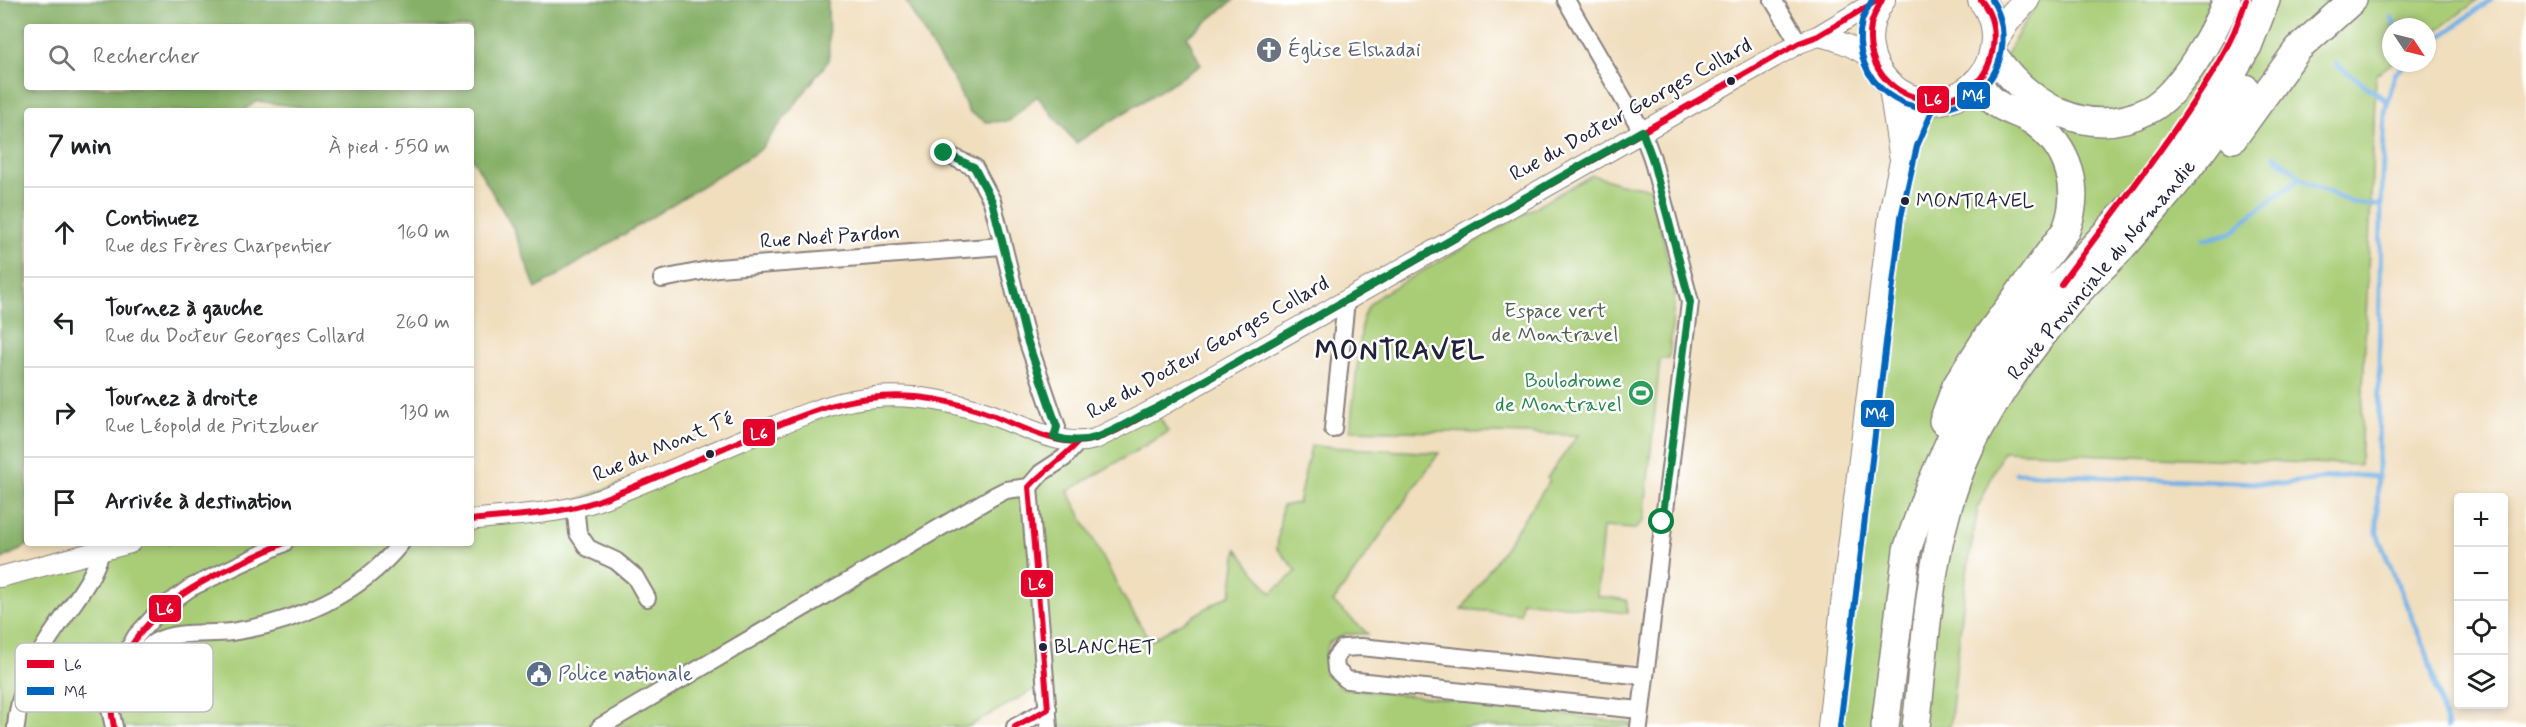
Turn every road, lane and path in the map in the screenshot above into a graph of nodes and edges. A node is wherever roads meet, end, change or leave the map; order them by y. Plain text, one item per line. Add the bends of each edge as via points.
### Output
1 (1566, 0) edge
2 (1773, 0) edge
3 (1880, 0) edge
4 (1981, 0) edge
5 (2026, 0) edge
6 (2227, 0) edge
7 (2246, 0) edge
8 (2265, 0) edge
9 (2284, 0) edge
10 (2353, 0) edge
11 (1808, 39) junction
12 (1994, 47) junction
13 (1872, 59) junction
14 (1977, 82) junction
15 (1892, 88) junction
16 (1927, 101) junction
17 (1642, 131) junction
18 (944, 153) dead end
19 (1903, 157) junction
20 (1002, 246) junction
21 (2117, 252) junction
22 (662, 279) dead end
23 (2061, 284) junction
24 (1346, 300) junction
25 (1334, 429) dead end
26 (1054, 437) junction
27 (1078, 442) junction
28 (1029, 487) junction
29 (1927, 493) junction
30 (575, 506) junction
31 (474, 520) edge
32 (119, 546) edge
33 (278, 546) edge
34 (397, 546) edge
35 (101, 551) junction
36 (0, 577) edge
37 (647, 598) dead end
38 (48, 643) edge
39 (132, 643) edge
40 (153, 643) edge
41 (1644, 676) junction
42 (1047, 709) junction
43 (19, 712) edge
44 (111, 712) edge
45 (1640, 719) edge
46 (16, 727) edge
47 (114, 727) edge
48 (600, 727) edge
49 (1015, 727) edge
50 (1049, 727) edge
51 (1832, 727) edge
52 (1885, 727) edge
53 (1916, 727) edge

1 - 17 street
2 - 11 street
3 - 11 street, Rue du Docteur Georges Collard
3 - 13 main road via 1870,26 1868,43
4 - 12 main road via 1993,21
5 - 12 main road via 2007,21
6 - 12 highway via 2185,75 2150,109 2127,118 2094,121 2053,110 2019,86
7 - 23 highway via 2222,61 2132,191
8 - 23 highway, Route Provinciale du Normandie via 2248,46 2212,106 2163,170
9 - 21 highway, Route Provinciale du Normandie via 2257,67 2219,130
10 - 21 highway via 2298,49 2210,170
11 - 13 street via 1838,40
11 - 17 street, Rue du Docteur Georges Collard
12 - 14 main road
13 - 15 main road
14 - 16 main road via 1950,99
14 - 29 highway via 1996,103 2033,122 2059,147 2073,183 2073,202 2066,230 1956,386
15 - 16 main road
15 - 19 main road
16 - 19 main road
17 - 24 street, Rue du Docteur Georges Collard
17 - 41 street via 1690,302
18 - 20 street via 974,167 992,201
19 - 51 main road via 1892,216
20 - 22 street, Rue Noël Pardon via 718,268
20 - 26 street via 1026,337 1057,427
21 - 53 highway, Route Provinciale du Normandie via 2036,344 2003,390 1970,448 1950,504 1932,575
23 - 29 highway, Route Provinciale du Normandie via 2032,314 1974,393
24 - 25 street
24 - 27 street, Rue du Docteur Georges Collard via 1155,409 1095,439
26 - 27 street, Rue du Mont Té
26 - 30 street, Rue du Mont Té via 985,412 927,398 854,400 792,419 594,502
27 - 28 street, Rue du Docteur Georges Collard
28 - 42 street
28 - 48 street via 1006,490 992,497
29 - 52 highway via 1907,550
30 - 31 street, Rue du Mont Té
30 - 37 street via 578,533 588,548 616,561 635,577
32 - 35 street
33 - 39 street via 190,588 161,609
34 - 40 street via 365,580 311,610 260,627 172,635
35 - 36 street
35 - 38 street via 88,583
41 - 45 street
41 - 45 street via 1361,647 1343,648 1335,658 1336,670 1347,680
42 - 49 street
42 - 50 street
43 - 46 street
44 - 47 street

